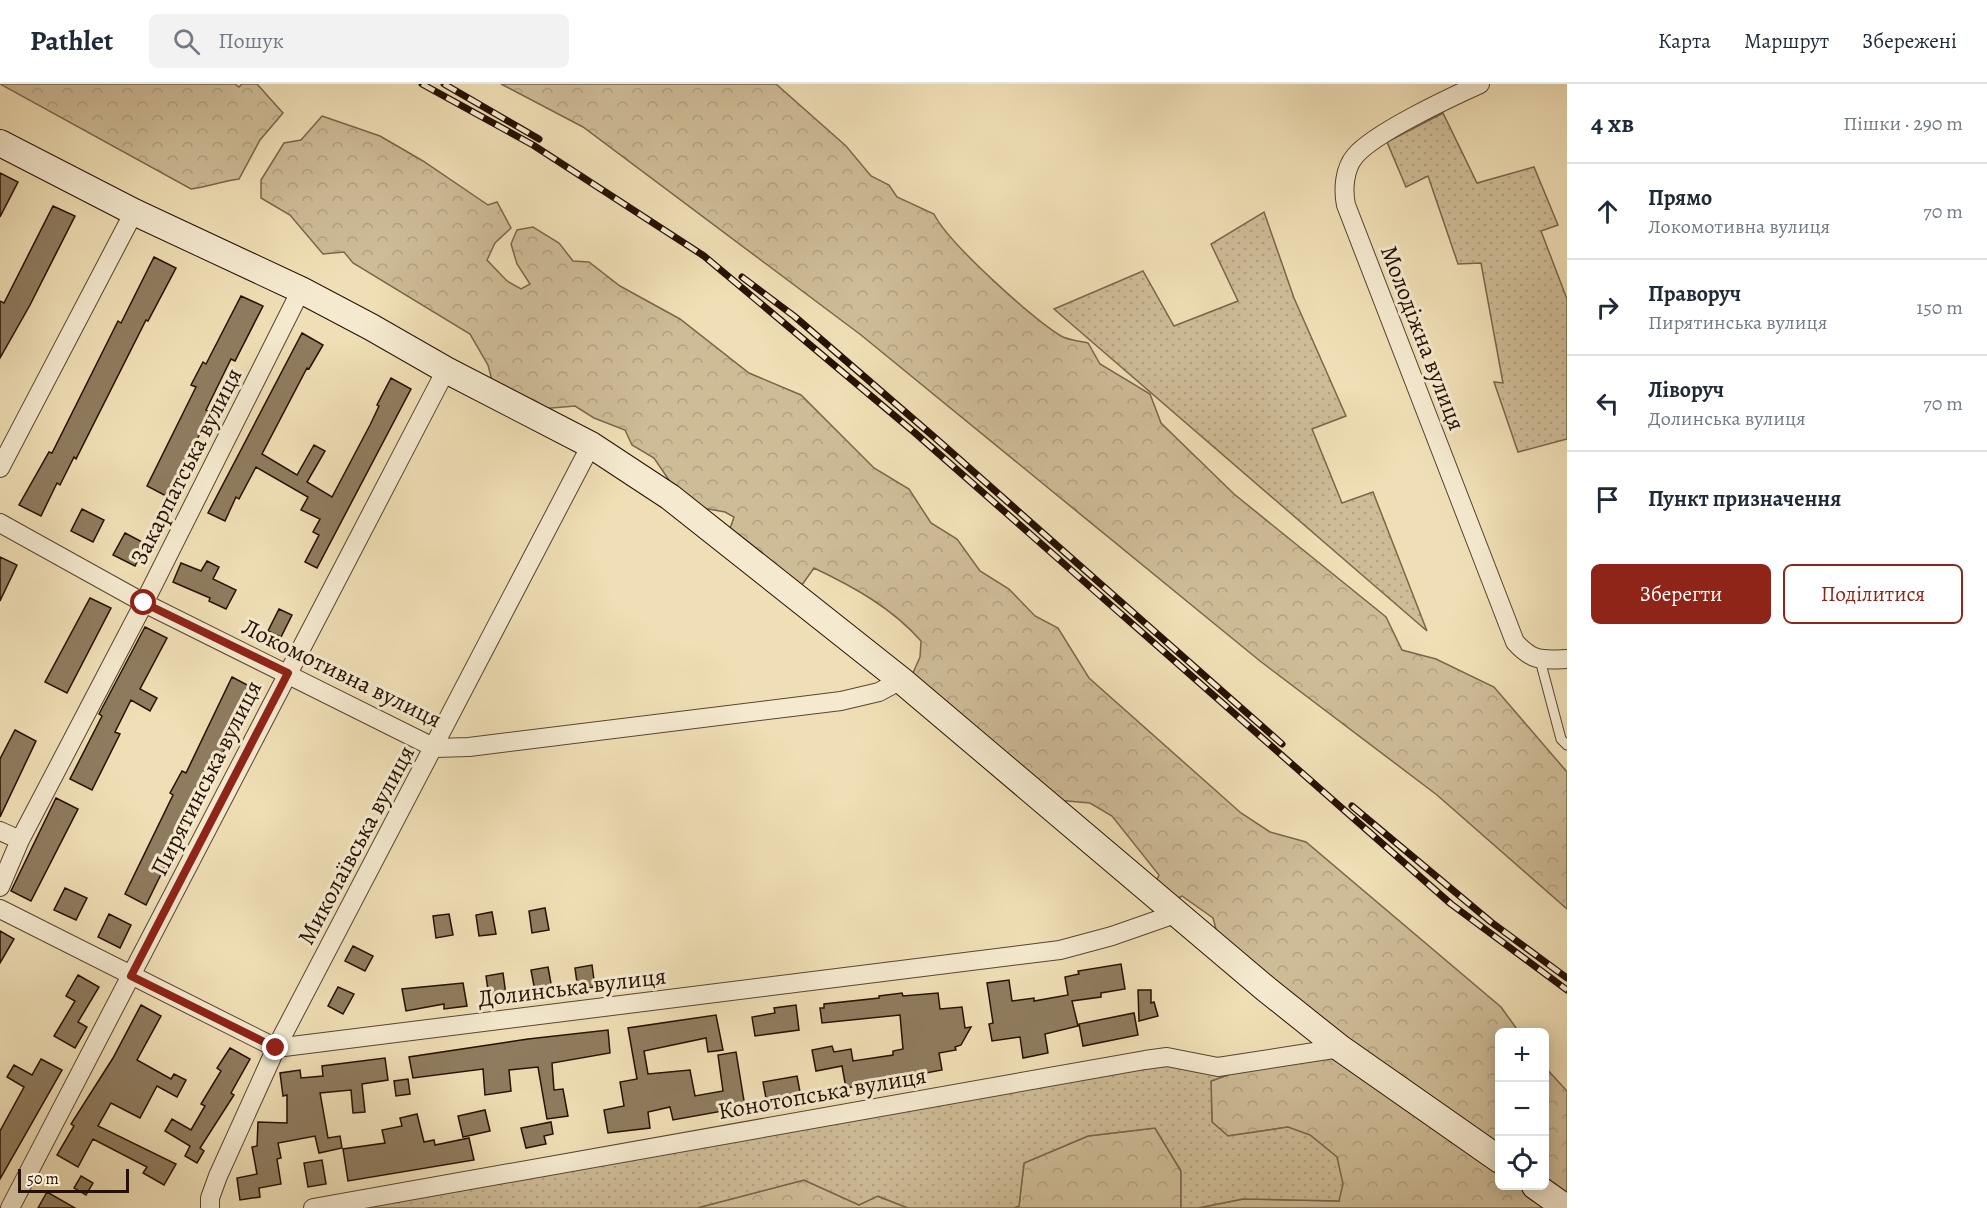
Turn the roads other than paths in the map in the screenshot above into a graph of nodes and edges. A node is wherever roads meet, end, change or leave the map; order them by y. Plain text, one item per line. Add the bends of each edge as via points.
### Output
1 (1480, 84) edge
2 (0, 143) edge
3 (134, 212) junction
4 (301, 290) junction
5 (446, 370) junction
6 (591, 445) junction
7 (0, 468) edge
8 (0, 524) edge
9 (144, 603) junction
10 (1567, 659) edge
11 (1540, 660) junction
12 (288, 673) junction
13 (901, 680) junction
14 (1567, 745) edge
15 (435, 747) junction
16 (0, 831) edge
17 (20, 840) junction
18 (0, 887) edge
19 (0, 909) edge
20 (1175, 914) junction
21 (131, 976) junction
22 (276, 1048) junction
23 (1340, 1048) junction
24 (1495, 1156) edge
25 (1542, 1190) edge
26 (10, 1208) edge
27 (210, 1208) edge
28 (313, 1208) edge
29 (1566, 1208) edge

1 - 11 street, Молодіжна вулиця via 1403,123 1354,156 1343,192 1515,642 1525,654
2 - 3 street
3 - 4 street
3 - 7 street
4 - 5 street
4 - 9 street, Закарпатська вулиця
5 - 6 street
5 - 12 street, Пирятинська вулиця
6 - 13 street via 679,504
6 - 15 street, Миколаївська вулиця
8 - 9 street, Локомотивна вулиця
9 - 12 street, Локомотивна вулиця
9 - 17 street, Закарпатська вулиця
10 - 11 street
11 - 14 lane via 1560,739
12 - 15 street, Локомотивна вулиця
12 - 21 street, Пирятинська вулиця
13 - 15 street, Локомотивна вулиця via 879,692 841,701 469,747
13 - 20 street
15 - 22 street, Миколаївська вулиця
16 - 17 street
17 - 18 street, Закарпатська вулиця
19 - 21 street
20 - 22 street, Долинська вулиця via 1060,950
20 - 23 street
21 - 22 street
21 - 26 street, Пирятинська вулиця
22 - 27 street, Миколаївська вулиця via 218,1176
23 - 24 street
23 - 28 street, Конотопська вулиця via 1218,1067 1167,1057 1145,1059
25 - 29 street

